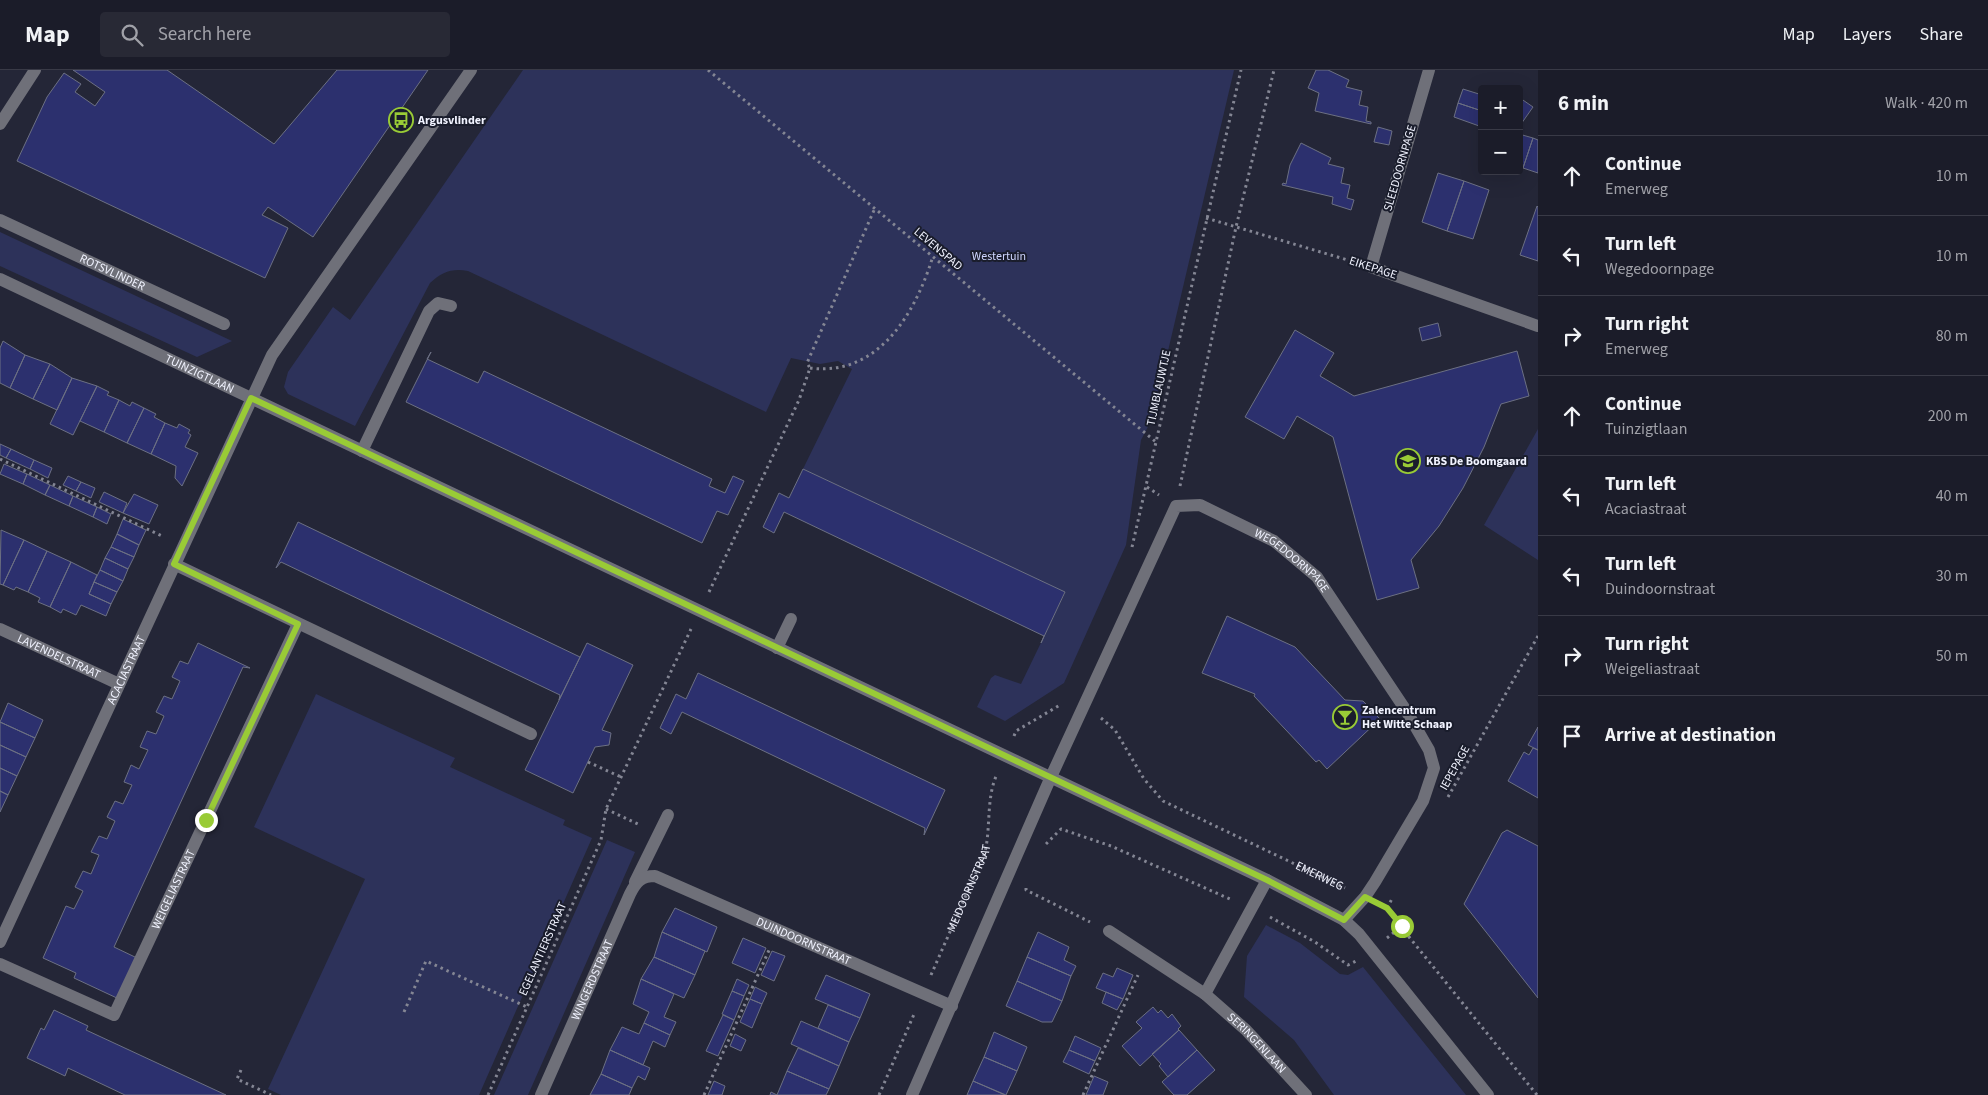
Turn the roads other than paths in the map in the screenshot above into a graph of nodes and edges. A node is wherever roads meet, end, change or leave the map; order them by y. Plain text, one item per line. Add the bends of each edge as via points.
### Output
1 (35, 70) edge
2 (471, 70) edge
3 (1429, 70) edge
4 (0, 124) edge
5 (0, 220) edge
6 (1371, 267) joint
7 (0, 278) edge
8 (451, 306) dead end
9 (224, 324) dead end
10 (1538, 326) edge
11 (251, 398) junction
12 (362, 451) junction
13 (174, 564) junction
14 (791, 619) dead end
15 (298, 624) junction
16 (0, 629) edge
17 (777, 648) junction
18 (119, 684) junction
19 (531, 734) dead end
20 (1050, 779) junction
21 (668, 815) dead end
22 (1267, 880) junction
23 (634, 886) junction
24 (1344, 920) junction
25 (1109, 931) road end
26 (0, 942) edge
27 (0, 964) edge
28 (1205, 994) junction
29 (952, 1006) junction
30 (541, 1095) edge
31 (912, 1095) edge
32 (1306, 1095) edge
33 (1488, 1095) edge

1 - 4 street
2 - 11 street via 272,355
3 - 6 street, SLEEDOORNPAGE
5 - 9 street, ROTSVLINDER
6 - 10 street, EIKEPAGE
7 - 11 street, TUINZIGTLAAN
8 - 12 street via 438,303 429,311
11 - 12 street, TUINZIGTLAAN
11 - 13 street, ACACIASTRAAT
12 - 17 street, TUINZIGTLAAN
13 - 15 street
13 - 18 street, ACACIASTRAAT
14 - 17 street
15 - 19 street
15 - 27 street, WEIGELIASTRAAT via 114,1014
16 - 18 street, LAVENDELSTRAAT
17 - 20 street, TUINZIGTLAAN
18 - 26 street, ACACIASTRAAT
20 - 22 street, EMERWEG
20 - 24 street, WEGEDOORNPAGE via 1176,506 1200,505 1274,541 1317,577 1429,750 1434,768 1423,800 1365,897
20 - 29 street
21 - 23 street, WINGERDSTRAAT
22 - 24 street, EMERWEG
22 - 28 street
23 - 29 street, DUINDOORNSTRAAT via 646,876 655,876
23 - 30 street, WINGERDSTRAAT
24 - 33 street, EMERWEG via 1373,950
25 - 28 street, SERINGENLAAN
28 - 32 street, SERINGENLAAN via 1246,1030
29 - 31 street

